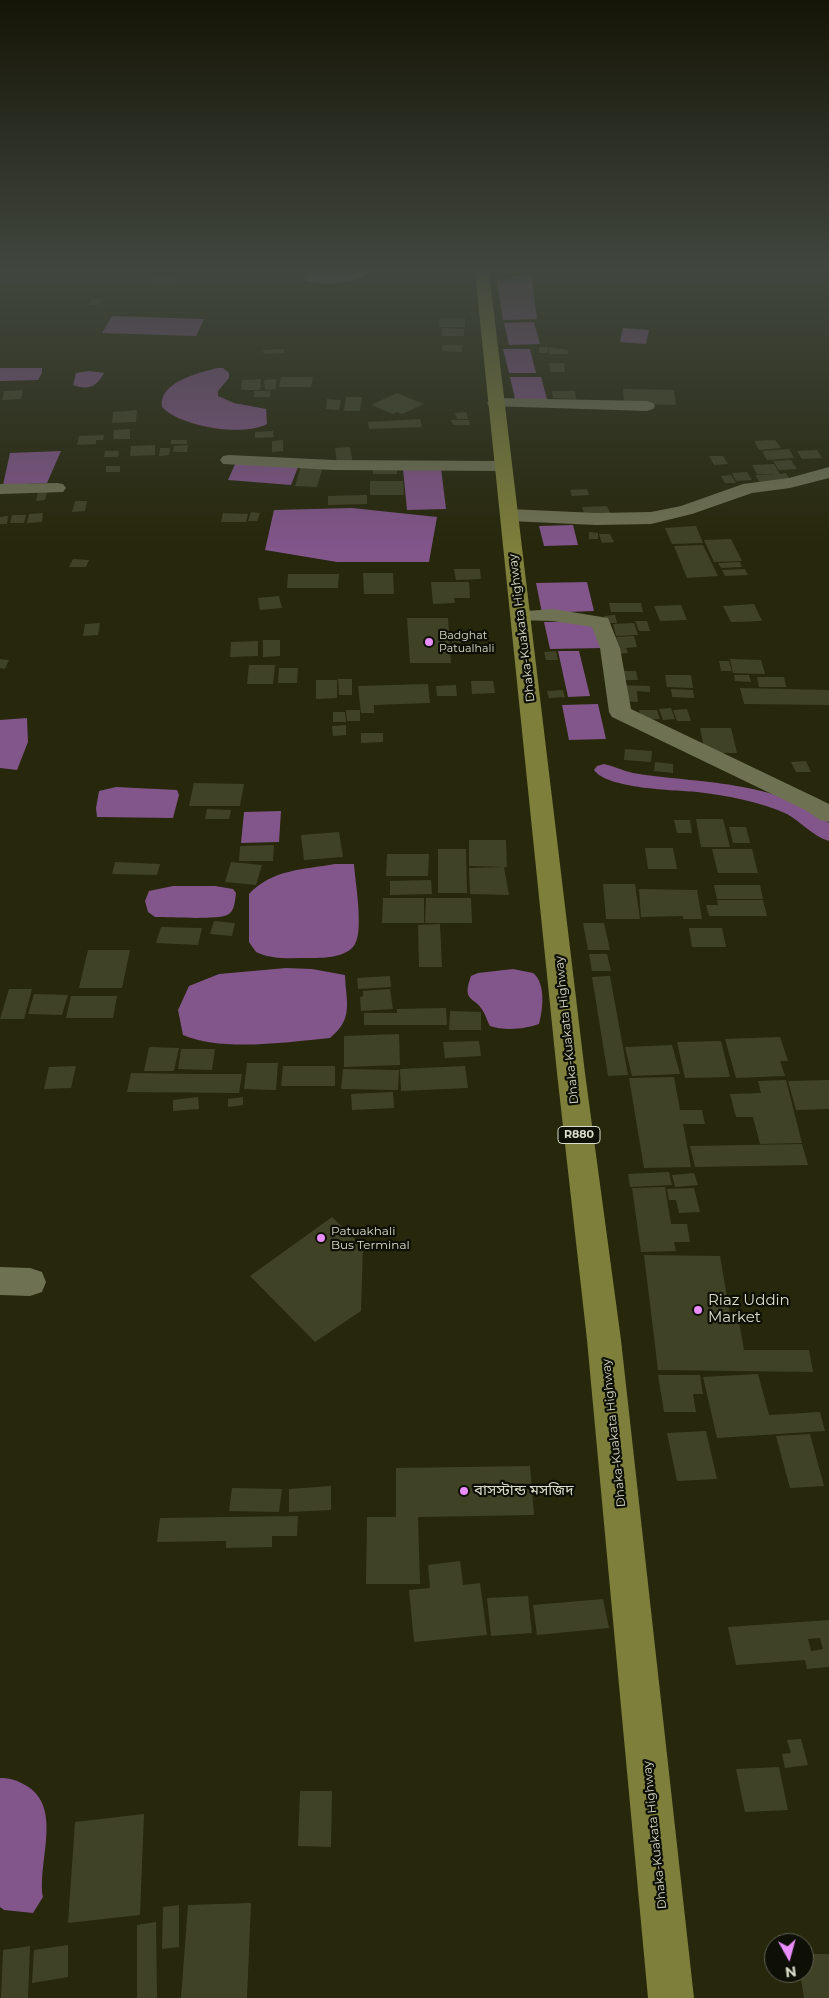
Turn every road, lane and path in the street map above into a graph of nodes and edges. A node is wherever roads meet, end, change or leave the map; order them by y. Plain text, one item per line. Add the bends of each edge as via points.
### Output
1 (491, 365) edge
2 (495, 403) junction
3 (647, 406) dead end
4 (229, 460) dead end
5 (502, 466) junction
6 (829, 472) edge
7 (57, 488) dead end
8 (0, 489) edge
9 (510, 515) junction
10 (520, 616) junction
11 (829, 815) edge
12 (671, 1998) edge

1 - 2 main road, Dhaka-Kuakata Highway / R880
2 - 3 street
2 - 5 main road, Dhaka-Kuakata Highway / R880
4 - 5 street via 333,465
5 - 9 main road, Dhaka-Kuakata Highway / R880
6 - 9 street via 790,484 749,488 686,510 651,518 596,520
7 - 8 street
9 - 10 main road, Dhaka-Kuakata Highway / R880
10 - 11 street via 553,615 602,622 610,648 620,712
10 - 12 main road, Dhaka-Kuakata Highway / R880 via 604,1340

